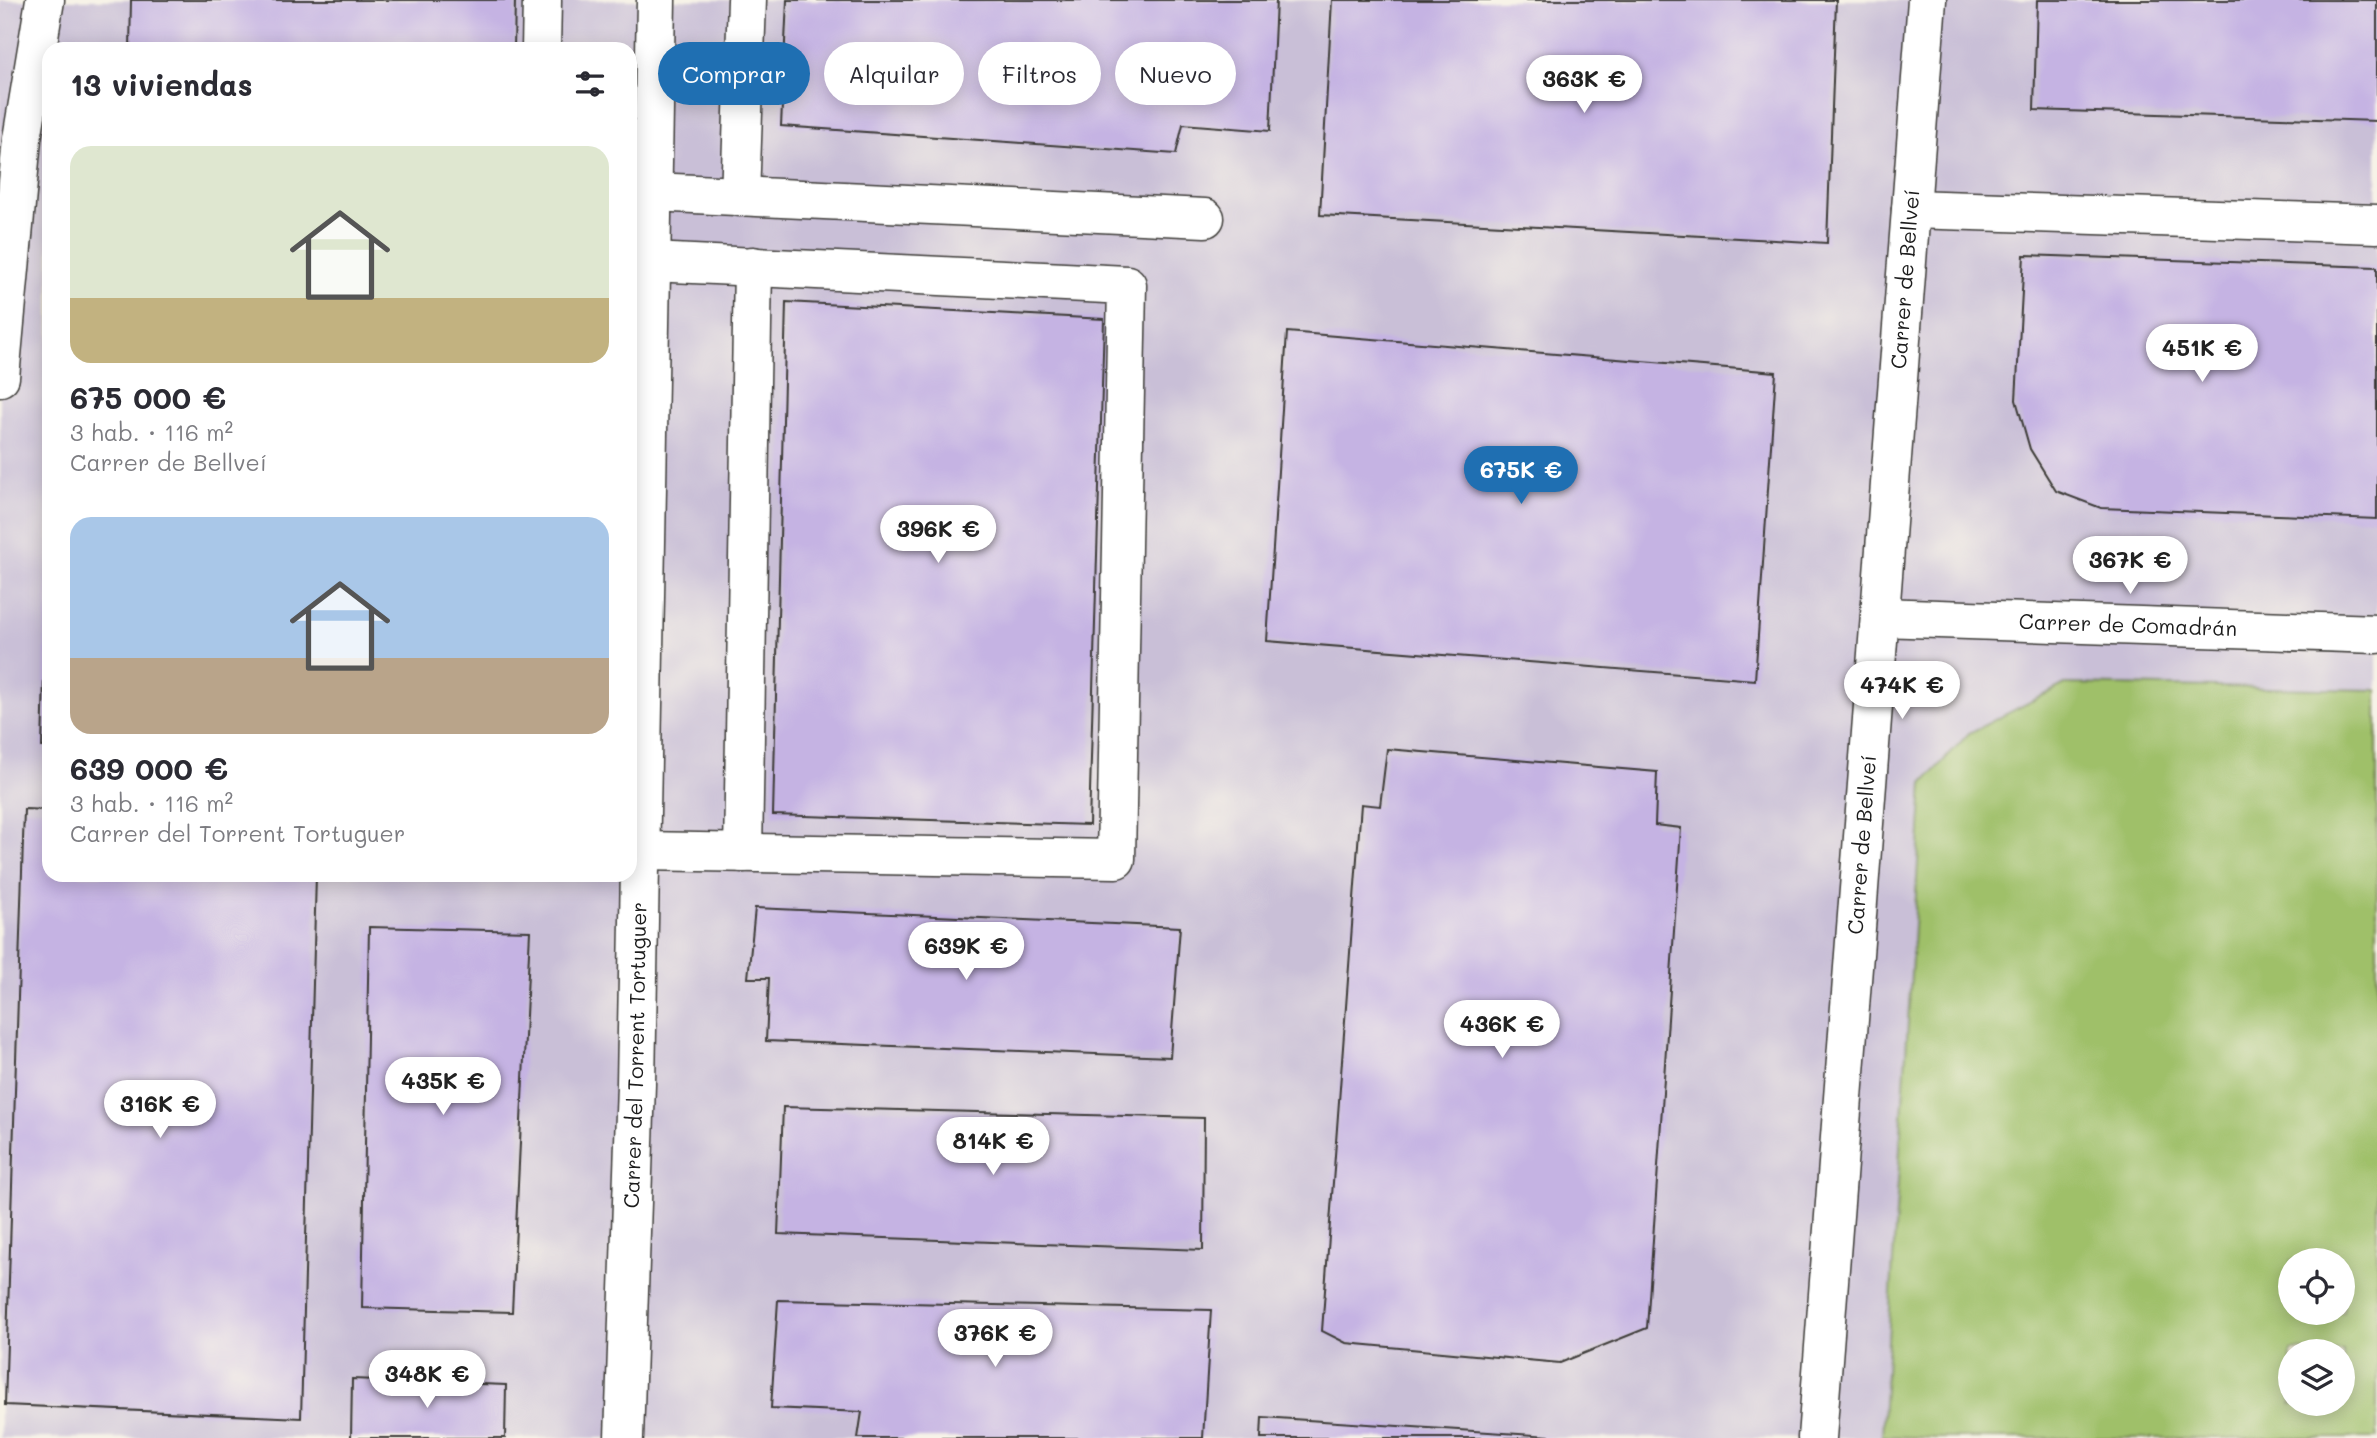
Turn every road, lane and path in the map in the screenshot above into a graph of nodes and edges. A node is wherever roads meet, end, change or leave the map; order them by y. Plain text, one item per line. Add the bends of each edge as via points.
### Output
1 (45, 0) edge
2 (542, 0) edge
3 (656, 0) edge
4 (747, 0) edge
5 (1927, 0) edge
6 (541, 42) edge
7 (652, 192) junction
8 (740, 197) junction
9 (1911, 209) junction
10 (1205, 218) dead end
11 (2377, 224) edge
12 (651, 261) junction
13 (753, 266) junction
14 (0, 377) edge
15 (1880, 617) junction
16 (2377, 634) edge
17 (640, 851) junction
18 (743, 853) junction
19 (624, 1438) edge
20 (1817, 1438) edge

1 - 14 street via 22,139
2 - 6 street
3 - 7 street, Carrer del Torrent Tortuguer
4 - 8 street
5 - 9 street, Carrer de Bellveí
7 - 8 street
7 - 12 street, Carrer del Torrent Tortuguer
8 - 10 street
9 - 11 street
9 - 15 street, Carrer de Bellveí
12 - 13 street
12 - 17 street, Carrer del Torrent Tortuguer
13 - 18 street
13 - 18 street via 1127,285 1116,859
15 - 16 street, Carrer de Comadrán
15 - 20 street, Carrer de Bellveí
17 - 18 street
17 - 19 street, Carrer del Torrent Tortuguer

